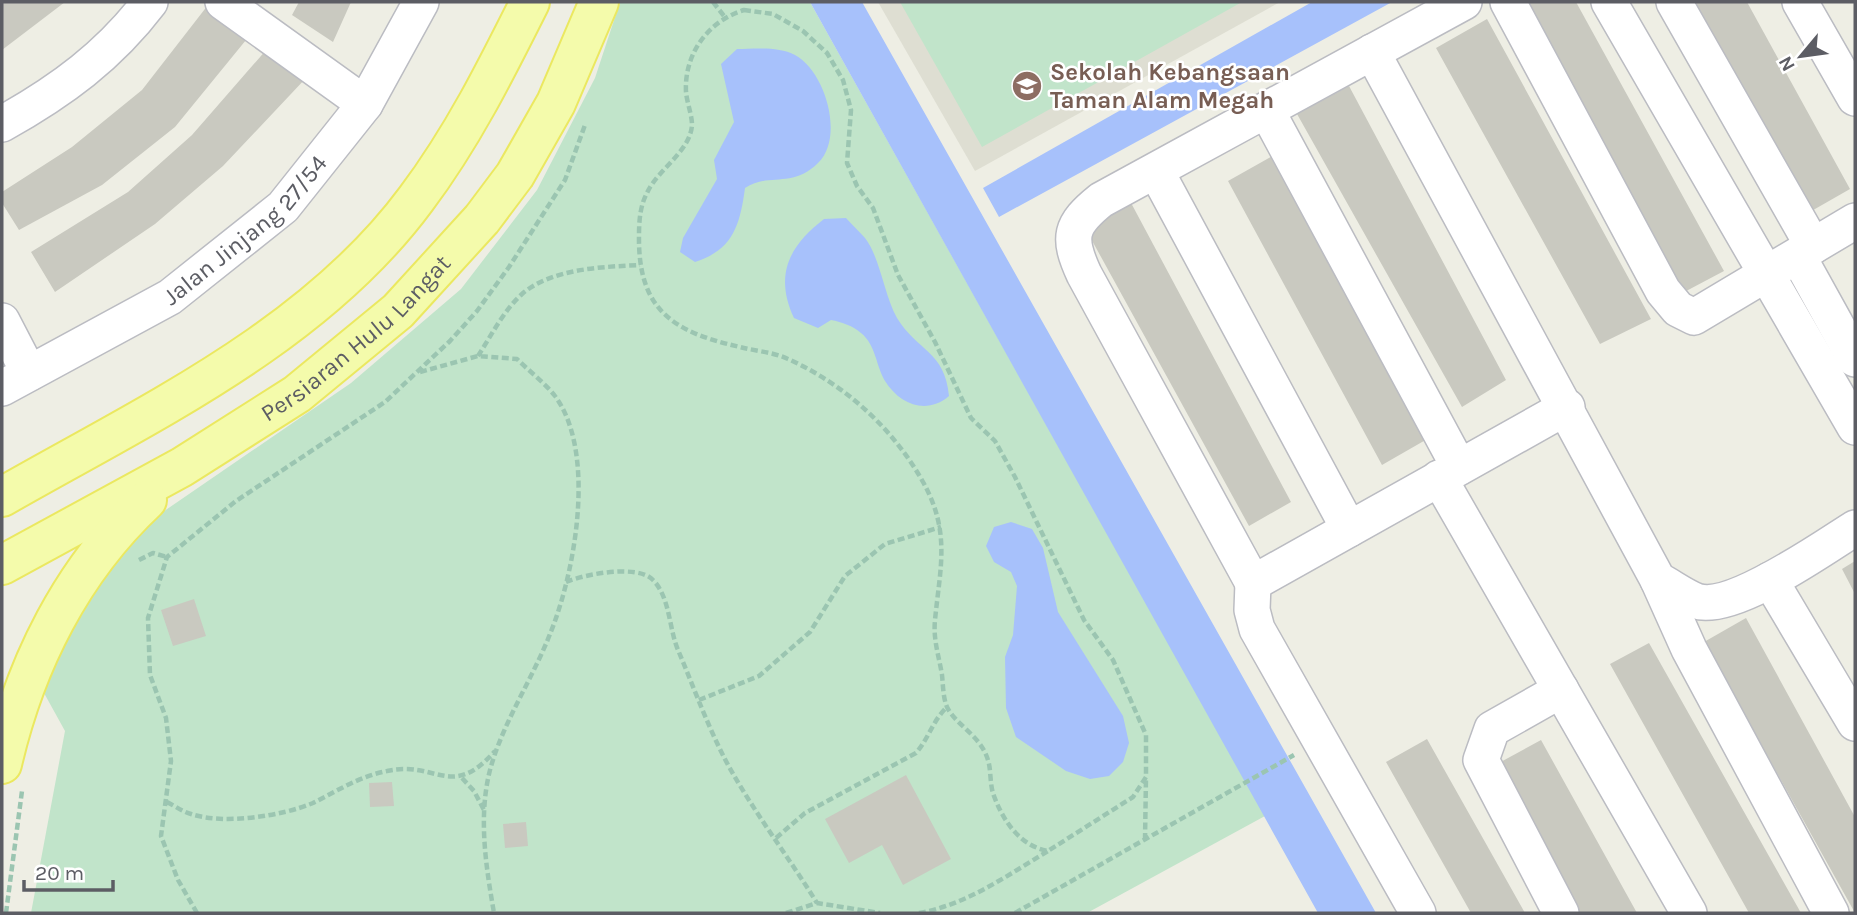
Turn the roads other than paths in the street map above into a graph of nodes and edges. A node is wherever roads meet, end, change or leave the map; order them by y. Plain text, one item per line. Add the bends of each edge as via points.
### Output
1 (150, 2) edge
2 (223, 2) edge
3 (421, 2) edge
4 (530, 2) edge
5 (599, 2) edge
6 (1464, 2) edge
7 (1508, 2) edge
8 (1609, 2) edge
9 (1674, 2) edge
10 (1800, 2) edge
11 (1372, 52) junction
12 (1855, 98) edge
13 (365, 104) junction
14 (1267, 111) junction
15 (2, 124) edge
16 (1156, 171) junction
17 (1855, 221) edge
18 (1806, 251) junction
19 (1768, 274) junction
20 (2, 321) edge
21 (1855, 359) edge
22 (15, 381) edge
23 (1567, 407) junction
24 (1855, 427) edge
25 (182, 467) junction
26 (1449, 473) junction
27 (2, 497) edge
28 (1855, 528) edge
29 (1349, 529) junction
30 (2, 565) edge
31 (1658, 580) junction
32 (1770, 580) junction
33 (1253, 583) junction
34 (1561, 690) junction
35 (1855, 723) edge
36 (14, 772) edge
37 (1418, 913) edge
38 (1561, 913) edge
39 (1689, 913) edge
40 (1830, 913) edge

1 - 15 street via 82,75
2 - 13 street
3 - 13 street, Jalan Jinjang 27/54
4 - 27 main road, Persiaran Hulu Langat via 457,140 415,201 335,287 248,353
5 - 25 main road, Persiaran Hulu Langat via 556,103 515,175 482,219 398,311 297,394
6 - 11 street
7 - 19 street via 1663,292 1678,309 1694,317
8 - 19 street
9 - 18 street
10 - 12 street
11 - 14 street
11 - 23 street
13 - 22 street, Jalan Jinjang 27/54 via 284,207 170,297
14 - 16 street
14 - 26 street
16 - 29 street
16 - 33 street via 1101,200 1080,217 1073,233 1073,252
17 - 18 street
18 - 19 street
18 - 21 street
19 - 24 street
20 - 22 street
23 - 26 street
23 - 31 street
25 - 30 main road, Persiaran Hulu Langat
25 - 36 main road via 114,531 69,592 34,666
26 - 29 street
26 - 34 street
28 - 32 street
29 - 33 street
31 - 32 street via 1697,601 1724,601
31 - 40 street via 1689,649
32 - 35 street
33 - 37 street via 1252,610 1258,629
34 - 38 street via 1492,729 1481,760
34 - 39 street

